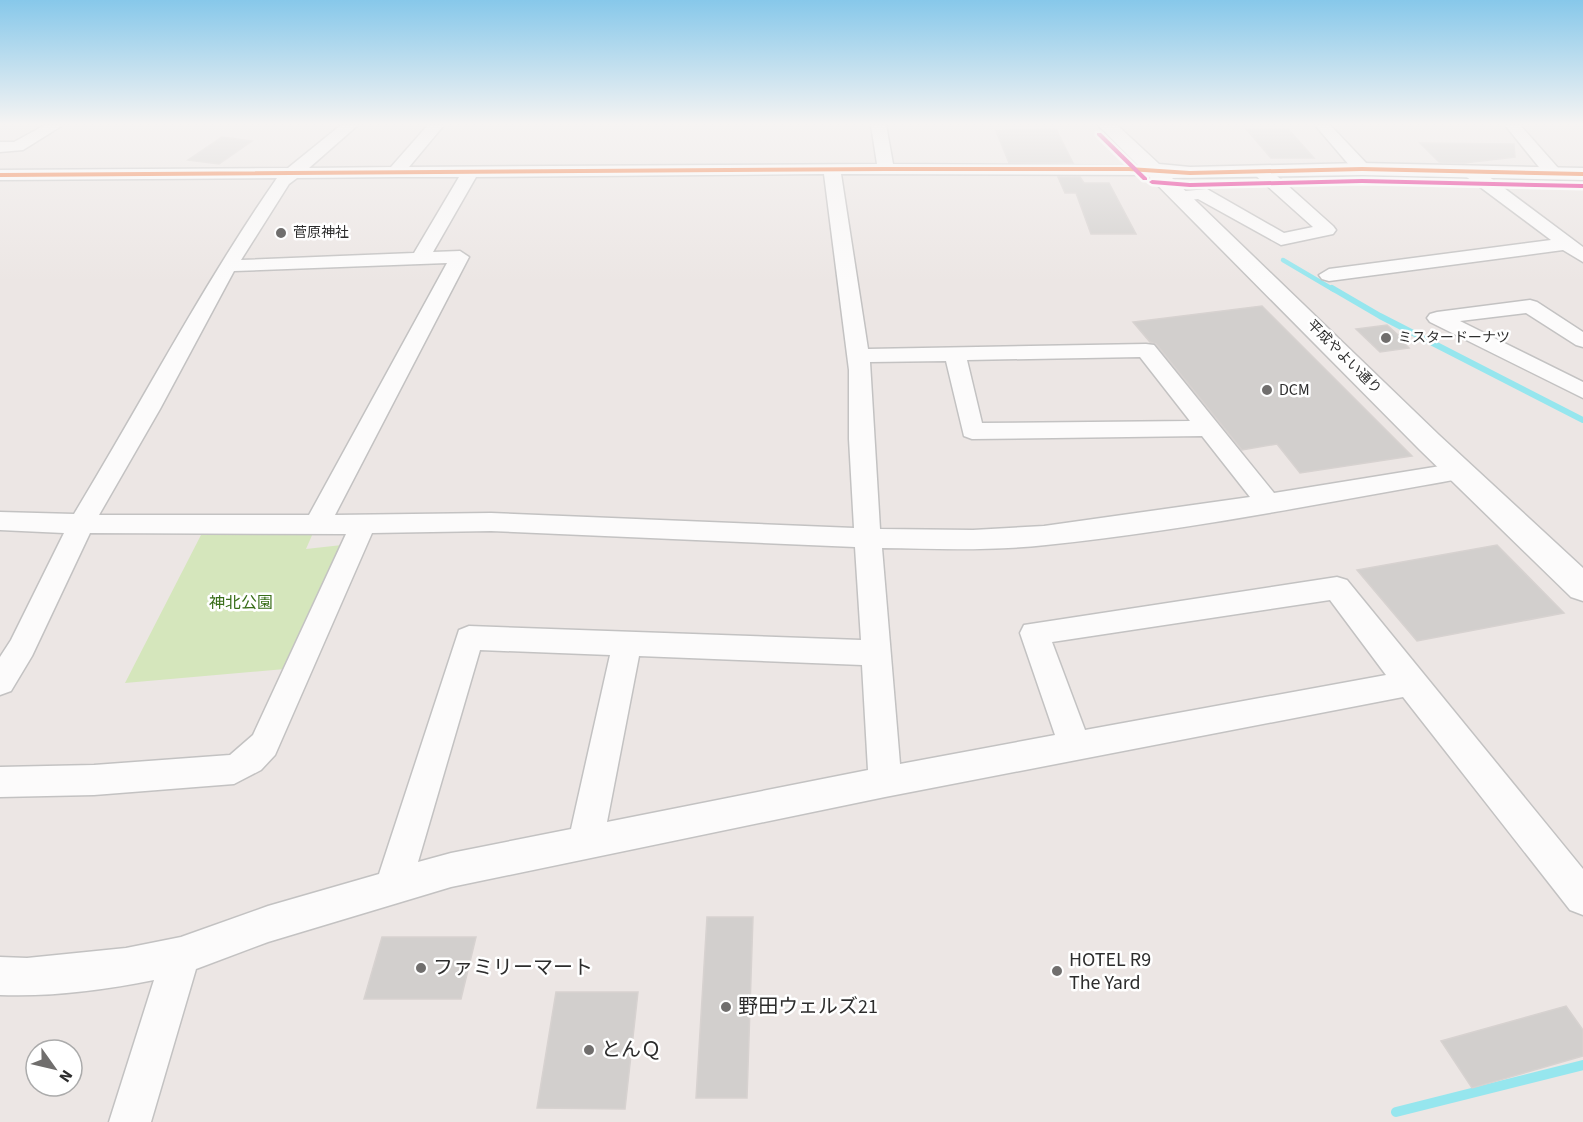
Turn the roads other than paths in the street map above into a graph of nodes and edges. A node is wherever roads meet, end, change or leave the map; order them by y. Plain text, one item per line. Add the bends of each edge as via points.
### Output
1 (289, 177) edge
2 (467, 177) edge
3 (833, 177) edge
4 (1161, 177) edge
5 (1268, 177) edge
6 (1478, 177) edge
7 (1181, 196) junction
8 (1565, 244) junction
9 (1583, 256) edge
10 (422, 257) junction
11 (227, 266) junction
12 (1329, 275) dead end
13 (1583, 341) edge
14 (955, 354) junction
15 (859, 356) junction
16 (1583, 391) edge
17 (1208, 428) junction
18 (1459, 471) junction
19 (1268, 502) junction
20 (0, 520) edge
21 (364, 522) junction
22 (81, 524) junction
23 (316, 524) junction
24 (867, 538) junction
25 (1583, 588) edge
26 (627, 644) junction
27 (875, 653) junction
28 (0, 682) edge
29 (1410, 683) junction
30 (1075, 746) junction
31 (0, 782) edge
32 (885, 782) junction
33 (586, 841) junction
34 (393, 885) junction
35 (1583, 897) edge
36 (181, 956) junction
37 (0, 976) edge
38 (130, 1122) edge

1 - 11 street
2 - 10 street
3 - 15 street
4 - 7 street, 平成やよい通り
5 - 7 street via 1327,230 1281,239 1201,194
6 - 8 street
7 - 18 street, 平成やよい通り
8 - 9 street
8 - 12 street
10 - 11 street
10 - 23 street via 460,257
11 - 22 street
13 - 16 street via 1530,306 1437,318
14 - 15 street
14 - 17 street via 1146,350
14 - 17 street via 972,431
15 - 24 street
17 - 19 street
18 - 19 street
18 - 25 street, 平成やよい通り
19 - 24 street via 1044,536 973,540
20 - 22 street
21 - 23 street
21 - 24 street via 491,522
21 - 31 street via 264,745 250,760 234,769 94,780
22 - 23 street
22 - 28 street via 22,648
24 - 27 street
26 - 27 street
26 - 33 street
26 - 34 street via 469,638
27 - 32 street
29 - 30 street
29 - 30 street via 1336,588 1034,633
29 - 35 street
30 - 32 street
32 - 33 street
33 - 34 street
34 - 36 street
36 - 37 street via 126,968
36 - 38 street

